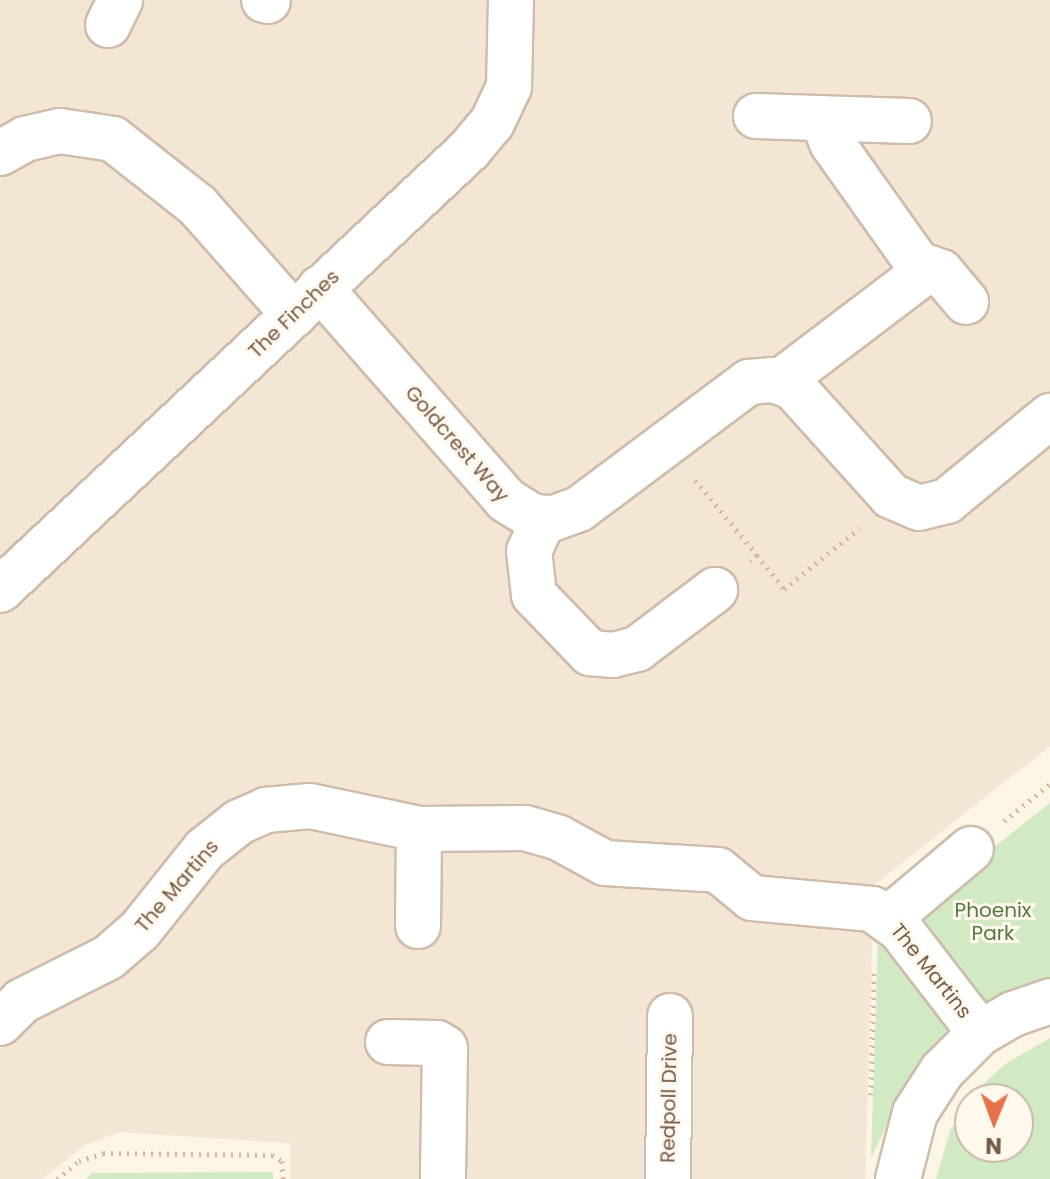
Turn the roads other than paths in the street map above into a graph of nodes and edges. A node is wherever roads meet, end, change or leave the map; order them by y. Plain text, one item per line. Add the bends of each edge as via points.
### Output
1 (511, 0) edge
2 (756, 116) dead end
3 (822, 118) junction
4 (909, 121) dead end
5 (4, 145) edge
6 (930, 268) junction
7 (307, 302) junction
8 (966, 302) dead end
9 (781, 381) junction
10 (1050, 416) edge
11 (544, 518) junction
12 (0, 590) edge
13 (715, 590) road end
14 (419, 829) junction
15 (971, 849) road end
16 (887, 917) junction
17 (418, 926) dead end
18 (1050, 1001) edge
19 (670, 1016) dead end
20 (0, 1023) edge
21 (980, 1033) junction
22 (388, 1042) dead end
23 (443, 1179) edge
24 (668, 1179) edge
25 (898, 1179) edge

1 - 7 street, The Finches via 509,87 492,123
2 - 3 street
3 - 4 street
3 - 6 street via 832,143 918,264
5 - 7 street, Goldcrest Way via 60,131 113,139
6 - 8 street via 941,272
6 - 9 street
7 - 11 street, Goldcrest Way via 506,500
7 - 12 street, The Finches
9 - 10 street via 805,398 895,500 919,508 947,501
9 - 11 street via 739,385 579,509
11 - 13 street via 529,551 534,595 590,653 637,649
14 - 16 street, The Martins via 533,830 605,863 718,870 752,898 838,903
14 - 17 street
14 - 20 street, The Martins via 310,806 266,810 239,822 205,849 175,890 119,948 22,1001
15 - 16 street
16 - 21 street, The Martins
18 - 21 street
19 - 24 street, Redpoll Drive
21 - 25 street via 928,1088 905,1141
22 - 23 street via 437,1043 445,1048

